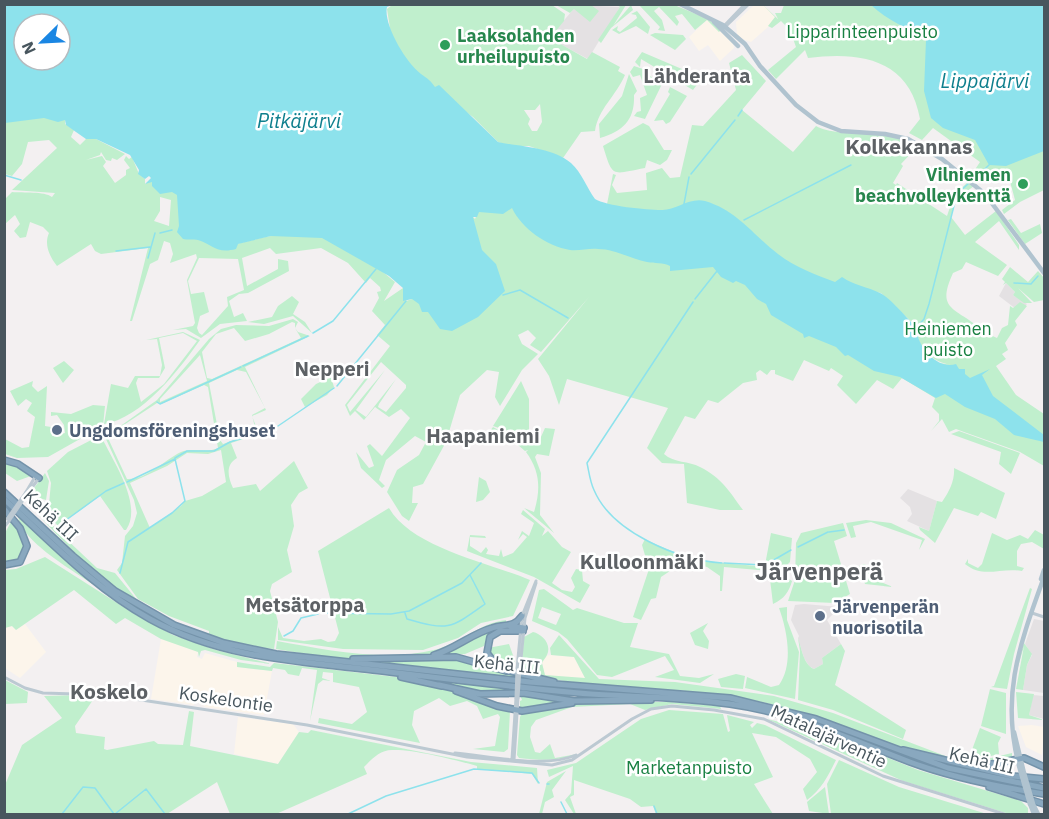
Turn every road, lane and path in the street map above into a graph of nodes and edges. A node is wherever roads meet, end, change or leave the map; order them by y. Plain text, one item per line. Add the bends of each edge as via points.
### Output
1 (680, 4) edge
2 (747, 4) edge
3 (724, 27) junction
4 (1044, 273) edge
5 (4, 460) edge
6 (38, 477) joint
7 (4, 492) edge
8 (4, 499) edge
9 (4, 508) edge
10 (7, 520) edge
11 (4, 527) edge
12 (4, 565) edge
13 (1044, 570) edge
14 (1044, 577) edge
15 (1031, 613) junction
16 (522, 616) junction
17 (1044, 617) edge
18 (504, 626) junction
19 (522, 629) junction
20 (420, 658) junction
21 (328, 660) junction
22 (367, 670) junction
23 (506, 671) junction
24 (4, 677) edge
25 (439, 685) junction
26 (579, 687) junction
27 (682, 699) junction
28 (594, 701) junction
29 (516, 711) junction
30 (866, 738) junction
31 (513, 759) junction
32 (1018, 759) junction
33 (959, 764) junction
34 (1044, 767) edge
35 (956, 776) junction
36 (1044, 779) edge
37 (1044, 788) edge
38 (1044, 794) edge
39 (1044, 804) edge
40 (1004, 814) edge
41 (1036, 814) edge

1 - 3 main road
2 - 3 main road
3 - 4 main road via 739,44 745,44 745,50 802,110 827,127 908,139 974,183
5 - 6 highway
6 - 10 main road, bridge
7 - 21 highway, Kehä III via 94,574 154,615 194,634 239,647
8 - 22 highway, Kehä III via 100,586 132,609 171,629 255,657
9 - 12 highway via 20,528 27,546 20,562
10 - 11 main road
13 - 14 main road
14 - 15 main road
15 - 17 main road
15 - 32 main road via 1013,678
16 - 18 highway via 515,624
16 - 19 main road
16 - 19 main road via 536,581
18 - 19 highway
18 - 20 highway via 487,630 453,649
19 - 23 highway via 498,631 488,643 487,653
19 - 29 main road, bridge
20 - 21 highway
20 - 23 highway via 463,658
21 - 26 highway, Kehä III
22 - 25 highway
22 - 27 highway, Kehä III via 549,690
23 - 26 highway
24 - 31 main road, Koskelontie via 43,693 94,694 294,723 445,753
25 - 28 highway via 480,694 523,693
25 - 29 highway
26 - 30 highway, Kehä III via 756,703
27 - 28 highway
27 - 35 highway, Kehä III via 790,717
28 - 29 highway
29 - 31 main road
30 - 33 highway
30 - 37 highway, Kehä III via 959,771
31 - 40 main road, Matalajärventie via 559,764 645,711 672,706 714,710 764,719 883,776
32 - 33 highway
32 - 34 highway
32 - 41 main road, bridge
33 - 36 highway
35 - 38 highway, Kehä III
35 - 39 highway

